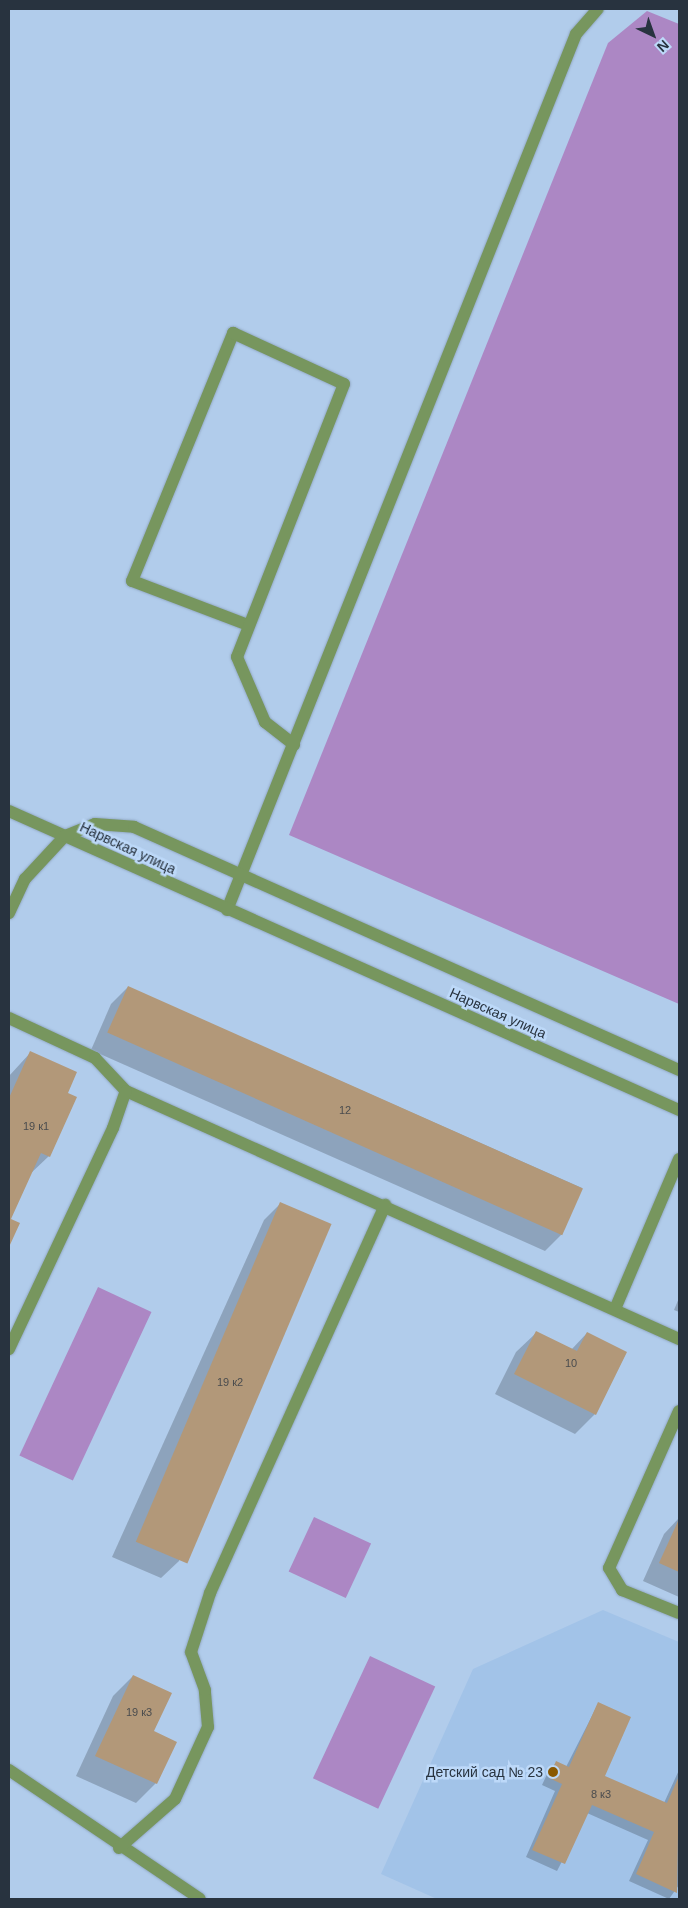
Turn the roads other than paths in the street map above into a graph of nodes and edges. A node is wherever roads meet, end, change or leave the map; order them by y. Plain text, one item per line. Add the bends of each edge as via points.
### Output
1 (598, 9) edge
2 (248, 625) junction
3 (294, 746) junction
4 (9, 811) edge
5 (66, 836) junction
6 (241, 874) junction
7 (227, 910) junction
8 (9, 913) edge
9 (9, 1018) edge
10 (679, 1070) edge
11 (126, 1091) junction
12 (679, 1110) edge
13 (679, 1160) edge
14 (385, 1205) junction
15 (615, 1309) junction
16 (679, 1339) edge
17 (9, 1349) edge
18 (679, 1411) edge
19 (679, 1613) edge
20 (9, 1770) edge
21 (119, 1848) junction
22 (200, 1899) edge

1 - 3 street via 576,34
2 - 2 street via 344,384 233,333 132,581
2 - 3 street via 237,657 265,722
3 - 6 street
4 - 5 street
5 - 6 street, Нарвская улица via 95,824 134,827
5 - 7 street, Нарвская улица
5 - 8 street via 25,879
6 - 7 street
6 - 10 street, Нарвская улица
7 - 12 street, Нарвская улица
9 - 11 street via 95,1058
11 - 14 street
11 - 17 street via 113,1128
13 - 15 street
14 - 15 street
14 - 21 street via 210,1593 191,1652 205,1690 208,1727 174,1799
15 - 16 street
18 - 19 street via 609,1568 622,1590
20 - 21 street
21 - 22 street

